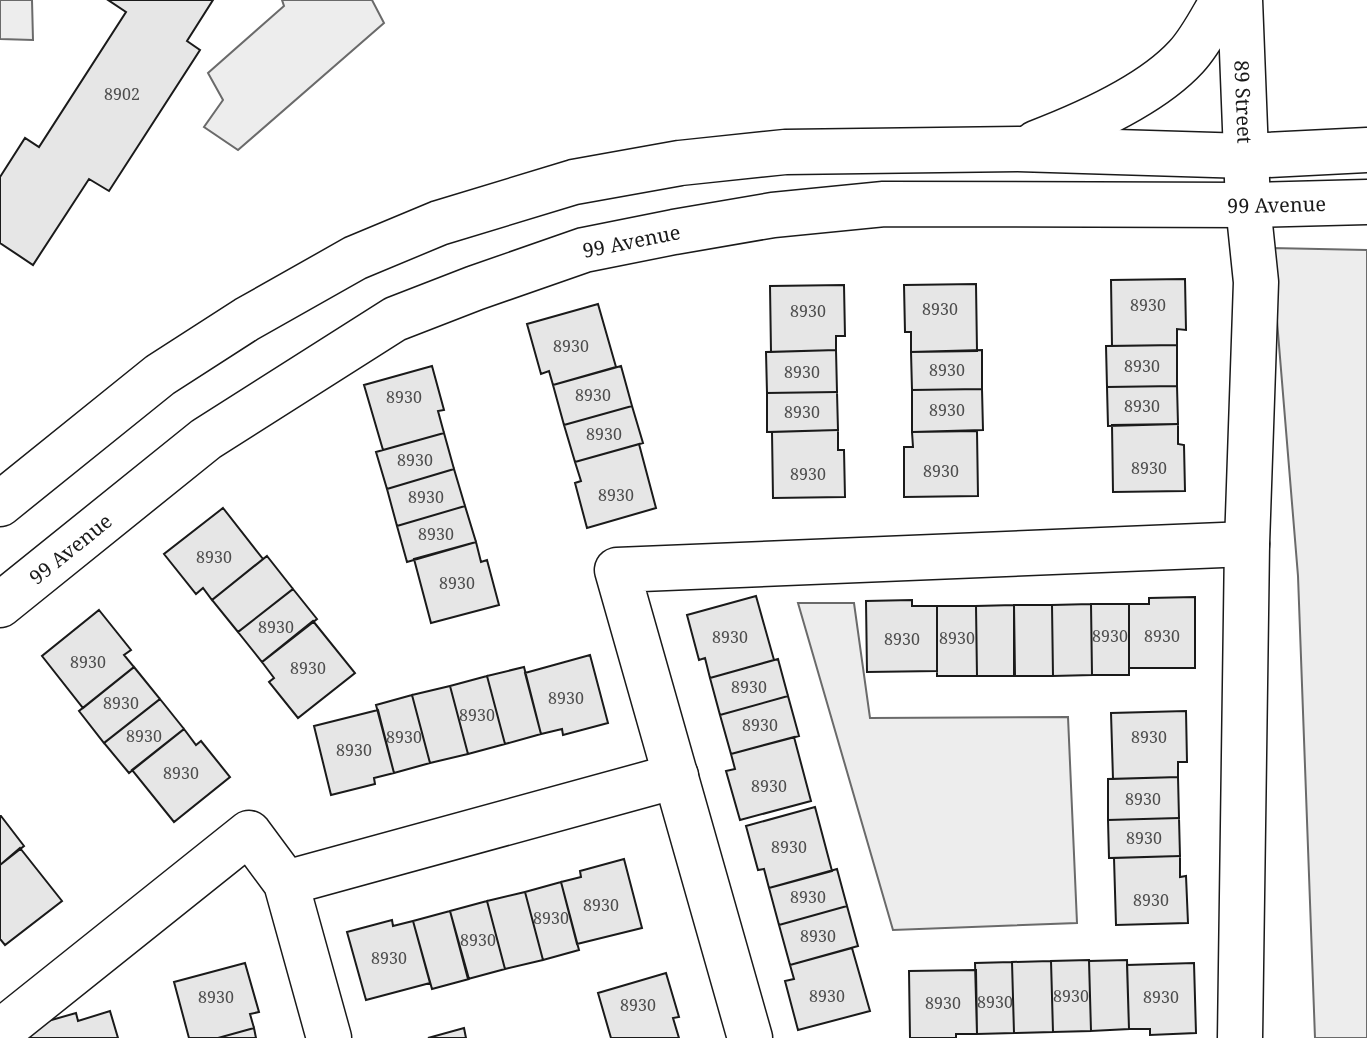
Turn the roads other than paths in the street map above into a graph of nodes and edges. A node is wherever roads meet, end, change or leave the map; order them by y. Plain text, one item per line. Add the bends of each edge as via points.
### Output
1 (1223, 0) edge
2 (1240, 0) edge
3 (1018, 149) junction
4 (1367, 150) edge
5 (1247, 156) junction
6 (1367, 202) edge
7 (1248, 205) junction
8 (0, 504) edge
9 (1247, 544) junction
10 (0, 605) edge
11 (676, 776) junction
12 (286, 883) junction
13 (0, 1032) edge
14 (329, 1038) edge
15 (750, 1038) edge
16 (1240, 1038) edge

1 - 3 street via 1188,55 1166,76 1079,127
2 - 5 street, 89 Street
3 - 5 street
3 - 8 street via 785,152 680,163 574,182 439,223 355,258 247,319 160,375
4 - 5 street
5 - 7 street, 89 Street
6 - 7 street, 99 Avenue
7 - 9 street, 89 Street via 1256,282
7 - 10 street, 99 Avenue via 884,204 773,215 584,250 395,319 206,439
9 - 11 street via 617,570
9 - 16 street, 89 Street
11 - 12 street
11 - 15 street
12 - 13 street via 249,833
12 - 14 street

